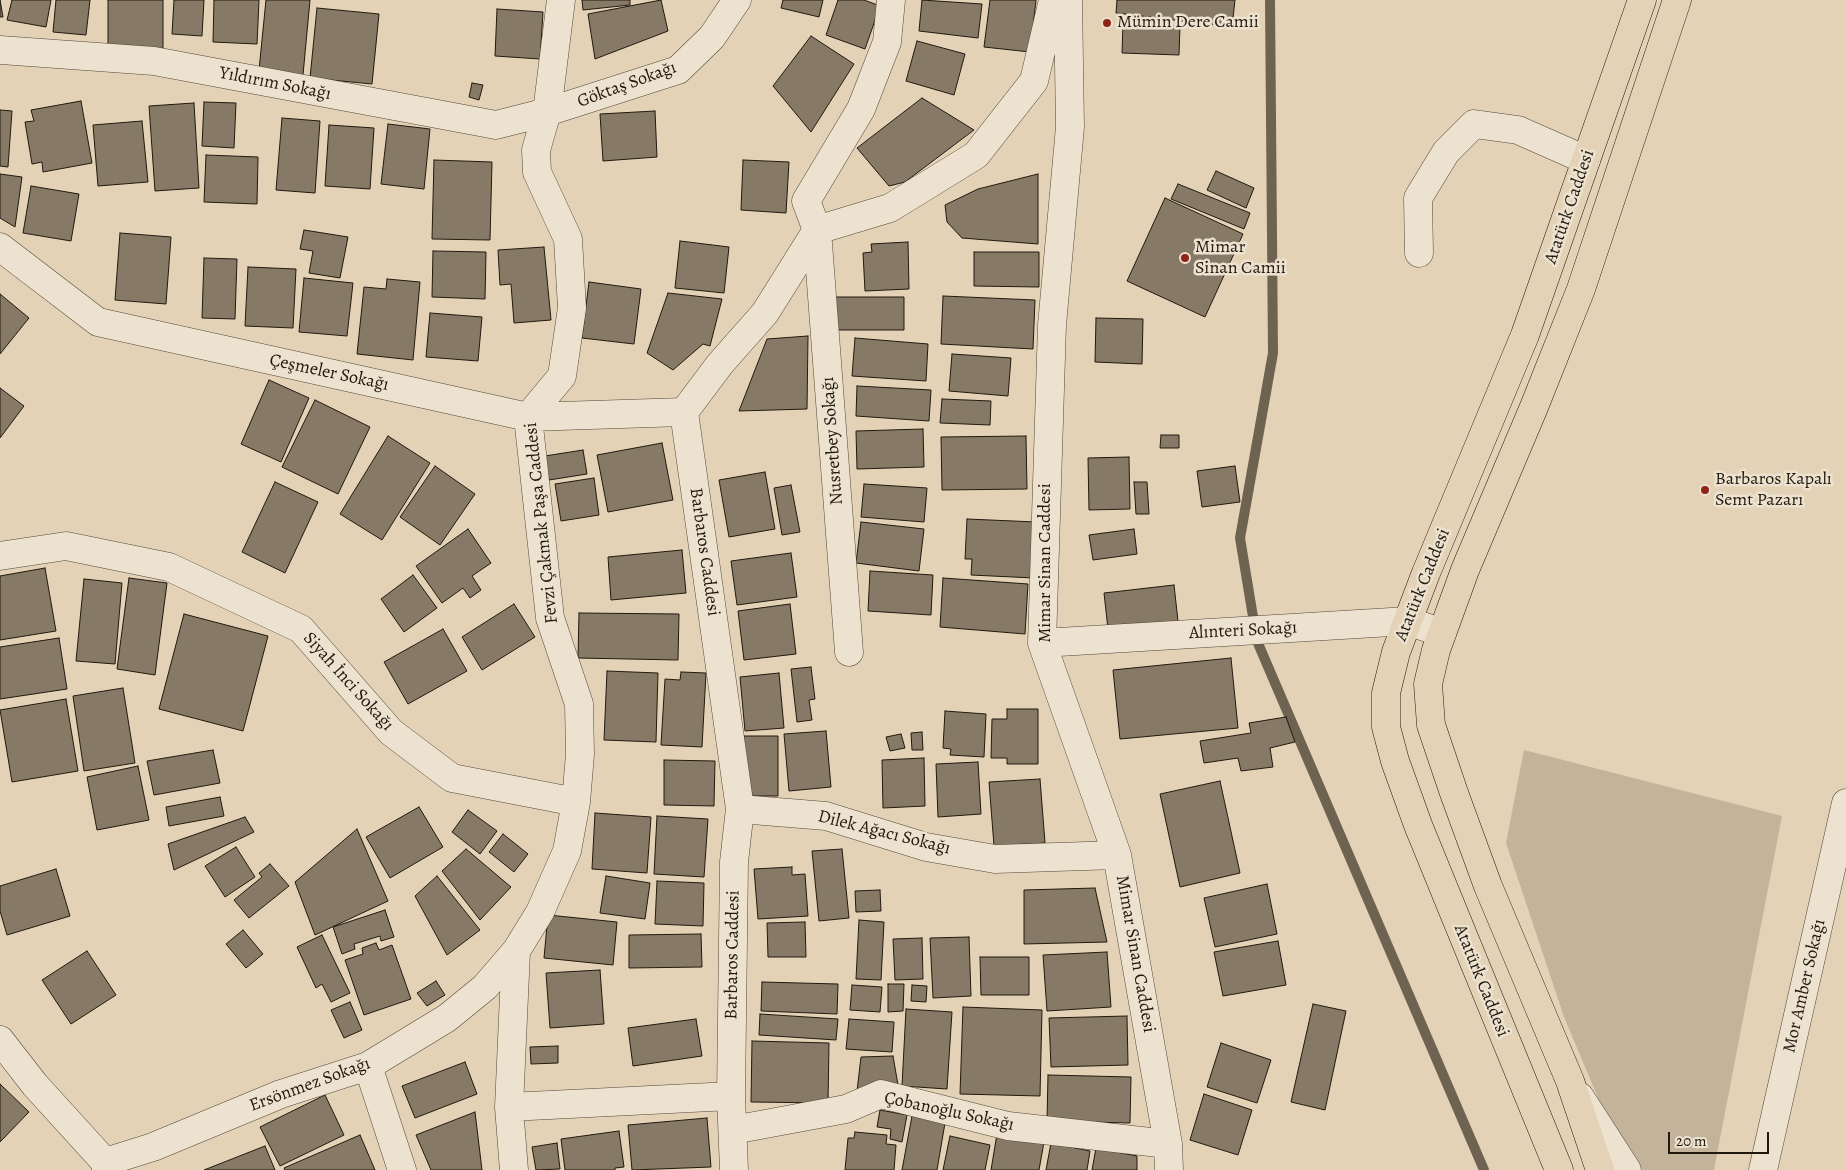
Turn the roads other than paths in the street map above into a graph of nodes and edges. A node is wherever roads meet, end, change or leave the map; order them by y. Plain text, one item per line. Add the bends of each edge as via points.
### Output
1 (561, 0) edge
2 (737, 0) edge
3 (891, 0) edge
4 (1053, 0) edge
5 (1068, 0) edge
6 (1642, 0) edge
7 (1677, 0) edge
8 (0, 50) edge
9 (547, 112) junction
10 (1586, 160) junction
11 (817, 230) junction
12 (0, 247) edge
13 (1418, 252) dead end
14 (684, 412) junction
15 (528, 416) junction
16 (0, 556) edge
17 (1408, 621) junction
18 (1442, 633) junction
19 (1042, 643) junction
20 (849, 652) dead end
21 (576, 802) junction
22 (1846, 803) edge
23 (740, 809) junction
24 (1118, 855) junction
25 (516, 951) junction
26 (0, 1040) edge
27 (368, 1066) junction
28 (1570, 1081) junction
29 (731, 1096) junction
30 (509, 1107) junction
31 (733, 1130) junction
32 (1168, 1157) edge
33 (106, 1166) edge
34 (402, 1170) edge
35 (514, 1170) edge
36 (734, 1170) edge
37 (1559, 1170) edge
38 (1600, 1170) edge
39 (1627, 1170) edge
40 (1763, 1170) edge

1 - 9 street, Fevzi Çakmak Paşa Caddesi
2 - 9 street, Göktaş Sokağı via 712,37 678,70
3 - 11 street via 888,42 861,109 806,202
4 - 11 street via 1034,82 976,155 890,208
5 - 19 street, Mimar Sinan Caddesi via 1070,127 1052,325
6 - 10 main road, Atatürk Caddesi
7 - 18 main road, Atatürk Caddesi via 1581,289
8 - 9 street, Yıldırım Sokağı via 154,61 496,125
9 - 15 street, Fevzi Çakmak Paşa Caddesi via 536,150 537,172 568,239 572,308 562,376
10 - 13 street via 1518,130 1474,124 1446,152 1418,198
10 - 17 main road, Atatürk Caddesi via 1525,335
11 - 14 street via 765,313 720,364
11 - 20 street, Nusretbey Sokağı
12 - 15 street, Çeşmeler Sokağı via 98,322
14 - 15 street, Çeşmeler Sokağı
14 - 23 street, Barbaros Caddesi
15 - 21 street, Fevzi Çakmak Paşa Caddesi via 550,618 580,704
16 - 21 street, Siyah İnci Sokağı via 66,546 169,567 301,629 391,732 452,778
17 - 18 street, Alınteri Sokağı
17 - 19 street, Alınteri Sokağı
17 - 37 main road, Atatürk Caddesi via 1386,693 1386,728 1418,825
18 - 28 main road, Atatürk Caddesi via 1428,684 1431,725 1488,886
19 - 24 street, Mimar Sinan Caddesi
21 - 25 street, Fevzi Çakmak Paşa Caddesi via 567,851 540,912
22 - 40 street, Mor Amber Sokağı
23 - 24 street, Dilek Ağacı Sokağı via 826,816 926,846 995,858
23 - 29 street, Barbaros Caddesi via 734,862
24 - 32 street, Mimar Sinan Caddesi
25 - 27 street, Ersönmez Sokağı via 485,987 447,1018
25 - 30 street, Fevzi Çakmak Paşa Caddesi
26 - 33 street
27 - 33 street, Ersönmez Sokağı via 281,1094
27 - 34 street
28 - 38 main road, Atatürk Caddesi
28 - 39 street
29 - 30 street
29 - 31 street, Barbaros Caddesi
30 - 35 street, Fevzi Çakmak Paşa Caddesi
31 - 32 street, Çobanoğlu Sokağı via 846,1109 881,1094 1008,1126
31 - 36 street, Barbaros Caddesi

